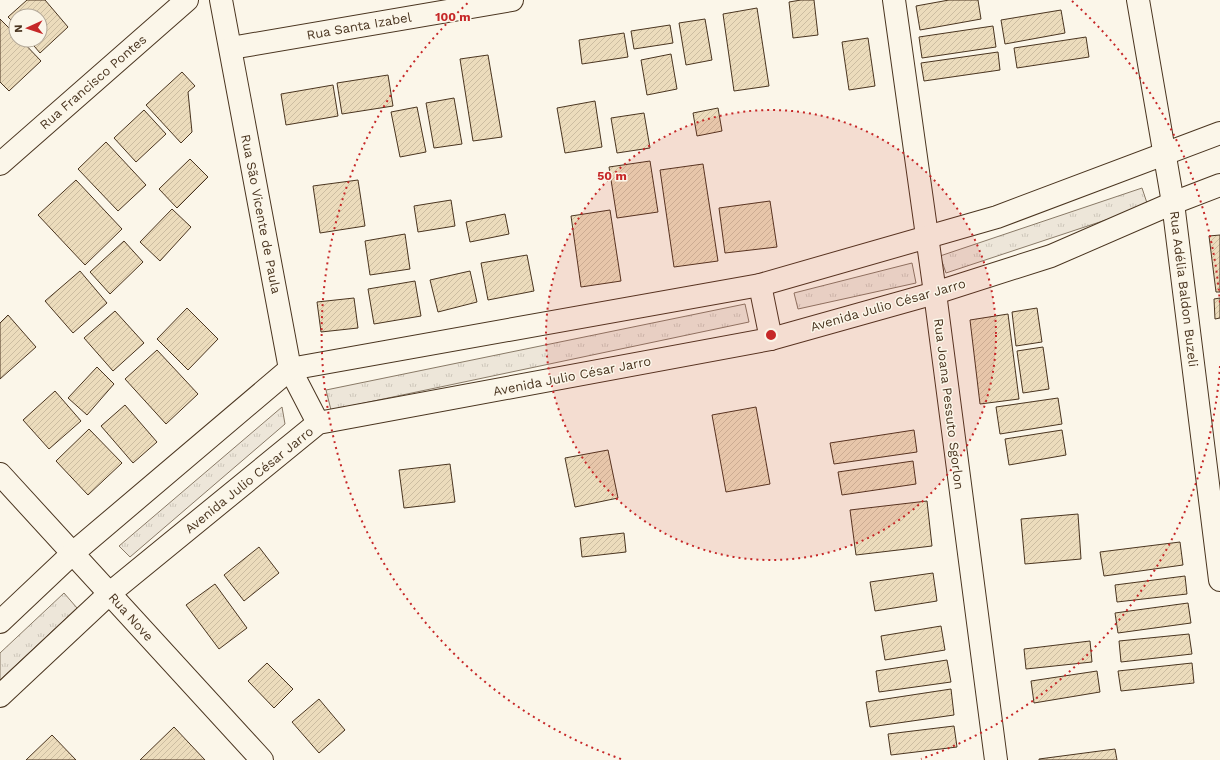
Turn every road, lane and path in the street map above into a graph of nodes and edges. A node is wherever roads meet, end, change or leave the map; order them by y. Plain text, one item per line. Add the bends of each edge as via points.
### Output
1 (187, 0) edge
2 (221, 0) edge
3 (512, 0) edge
4 (894, 0) edge
5 (1138, 0) edge
6 (230, 48) junction
7 (1220, 133) edge
8 (1165, 153) junction
9 (0, 164) edge
10 (1220, 185) edge
11 (1174, 203) junction
12 (926, 238) junction
13 (760, 285) junction
14 (935, 293) junction
15 (771, 339) junction
16 (290, 369) junction
17 (318, 423) junction
18 (0, 474) edge
19 (73, 553) junction
20 (1220, 580) edge
21 (110, 593) junction
22 (0, 622) edge
23 (0, 696) edge
24 (262, 760) edge
25 (996, 760) edge

1 - 9 street, Rua Francisco Pontes
2 - 6 street, Rua São Vicente de Paula
3 - 6 street, Rua Santa Izabel
4 - 12 street, Rua Joana Pessuto Sgorlon
5 - 8 street, Rua Adélia Baldon Buzeli
6 - 16 street, Rua São Vicente de Paula
7 - 8 street
8 - 11 street, Rua Adélia Baldon Buzeli
8 - 12 street via 997,217
10 - 11 street, Avenida Julio César Jarro
11 - 14 street, Avenida Julio César Jarro via 1051,256
11 - 20 street, Rua Adélia Baldon Buzeli
12 - 13 street
12 - 14 street, Rua Joana Pessuto Sgorlon
13 - 15 street
13 - 16 street
14 - 15 street, Avenida Julio César Jarro
14 - 25 street, Rua Joana Pessuto Sgorlon
15 - 17 street, Avenida Julio César Jarro
16 - 17 street, Rua São Vicente de Paula
16 - 19 street
17 - 21 street, Avenida Julio César Jarro
18 - 19 street, Rua Nove
19 - 21 street, Rua Nove
19 - 22 street
21 - 23 street, Avenida Julio César Jarro
21 - 24 street, Rua Nove

